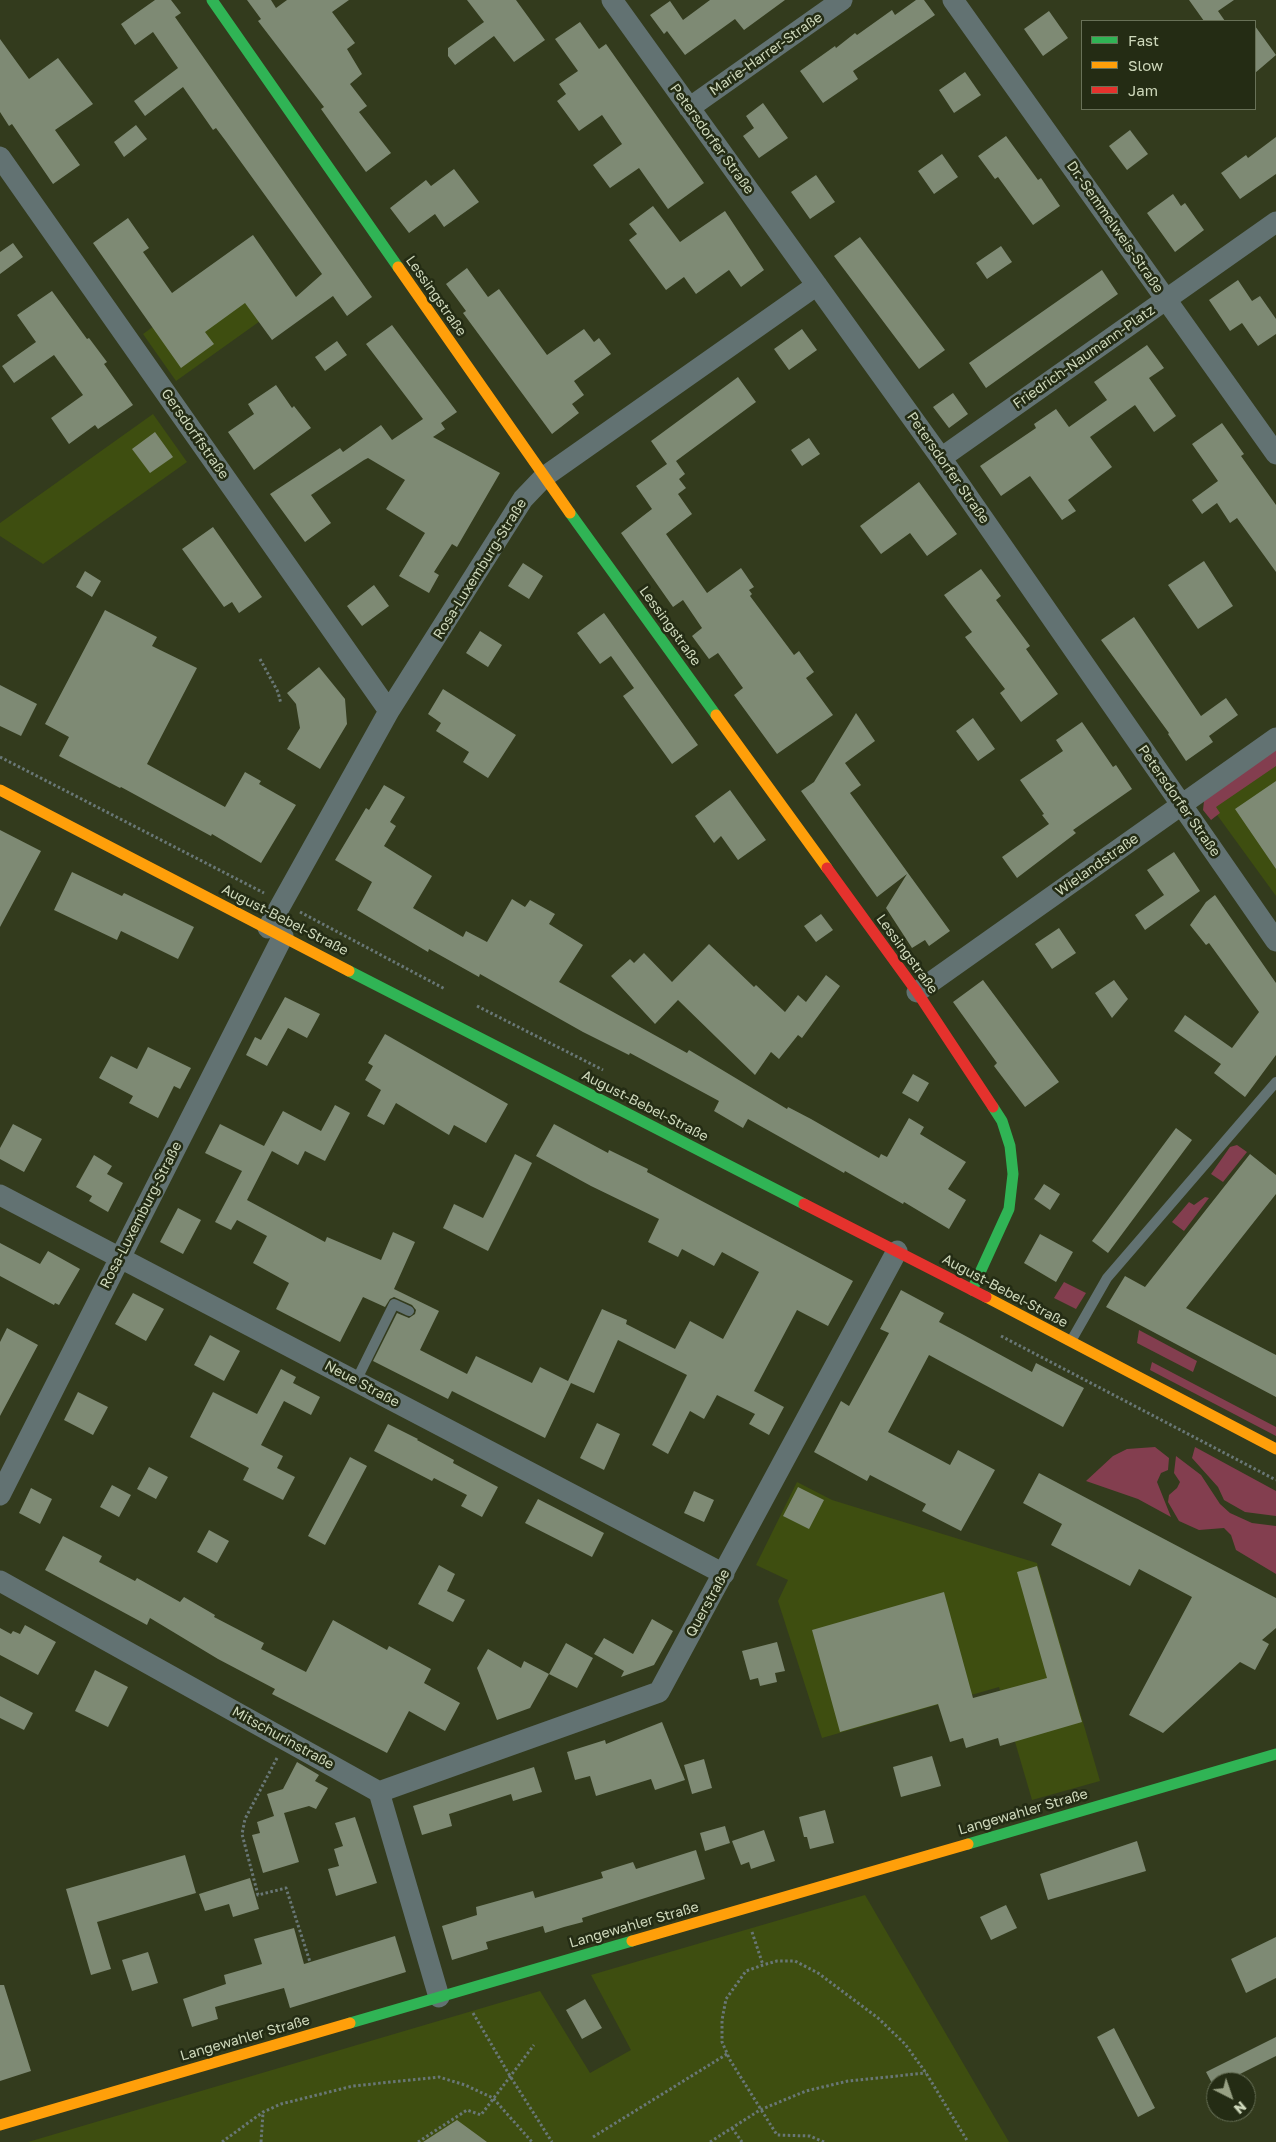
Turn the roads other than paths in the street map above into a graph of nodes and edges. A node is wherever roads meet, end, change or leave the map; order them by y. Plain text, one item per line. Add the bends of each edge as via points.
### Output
1 (212, 0) edge
2 (612, 0) edge
3 (842, 0) edge
4 (953, 0) edge
5 (689, 108) junction
6 (0, 157) edge
7 (1276, 222) edge
8 (817, 285) junction
9 (1166, 300) junction
10 (1276, 454) edge
11 (941, 458) junction
12 (544, 477) junction
13 (389, 711) junction
14 (1276, 738) edge
15 (0, 790) edge
16 (1181, 805) junction
17 (276, 932) junction
18 (1276, 941) edge
19 (917, 992) junction
20 (1276, 1082) edge
21 (0, 1194) edge
22 (897, 1251) junction
23 (120, 1258) junction
24 (972, 1290) junction
25 (409, 1311) dead end
26 (1071, 1342) junction
27 (356, 1381) junction
28 (1276, 1449) edge
29 (0, 1495) edge
30 (724, 1574) junction
31 (0, 1581) edge
32 (1275, 1756) edge
33 (379, 1792) junction
34 (439, 1997) junction
35 (0, 2125) edge

1 - 12 street, Lessingstraße
2 - 5 street, Petersdorfer Straße
3 - 5 street, Marie-Harrer-Straße
4 - 9 street, Dr.-Semmelweis-Straße
5 - 8 street, Petersdorfer Straße
6 - 13 street, Gersdorffstraße
7 - 9 street, Friedrich-Naumann-Platz
8 - 11 street, Petersdorfer Straße
8 - 12 street, Rosa-Luxemburg-Straße
9 - 10 street, Dr.-Semmelweis-Straße
9 - 11 street, Friedrich-Naumann-Platz
11 - 16 street, Petersdorfer Straße
12 - 13 street, Rosa-Luxemburg-Straße via 522,499
12 - 19 street, Lessingstraße
13 - 17 street, Rosa-Luxemburg-Straße via 281,902
14 - 16 street, Wielandstraße
15 - 17 street, August-Bebel-Straße
16 - 18 street, Petersdorfer Straße
16 - 19 street, Wielandstraße
17 - 22 street, August-Bebel-Straße
17 - 23 street, Rosa-Luxemburg-Straße
19 - 24 street, Lessingstraße via 1002,1121 1010,1146 1013,1174 1009,1209
20 - 26 lane via 1107,1278
21 - 23 street, Neue Straße
22 - 24 street, August-Bebel-Straße
22 - 30 street, Querstraße
23 - 27 street, Neue Straße
23 - 29 street, Rosa-Luxemburg-Straße
24 - 26 street, August-Bebel-Straße
25 - 27 lane via 394,1304
26 - 28 street, August-Bebel-Straße
27 - 30 street, Neue Straße
30 - 33 street, Querstraße via 659,1692
31 - 33 street, Mitschurinstraße
32 - 34 street, Langewahler Straße
33 - 34 street
34 - 35 street, Langewahler Straße

